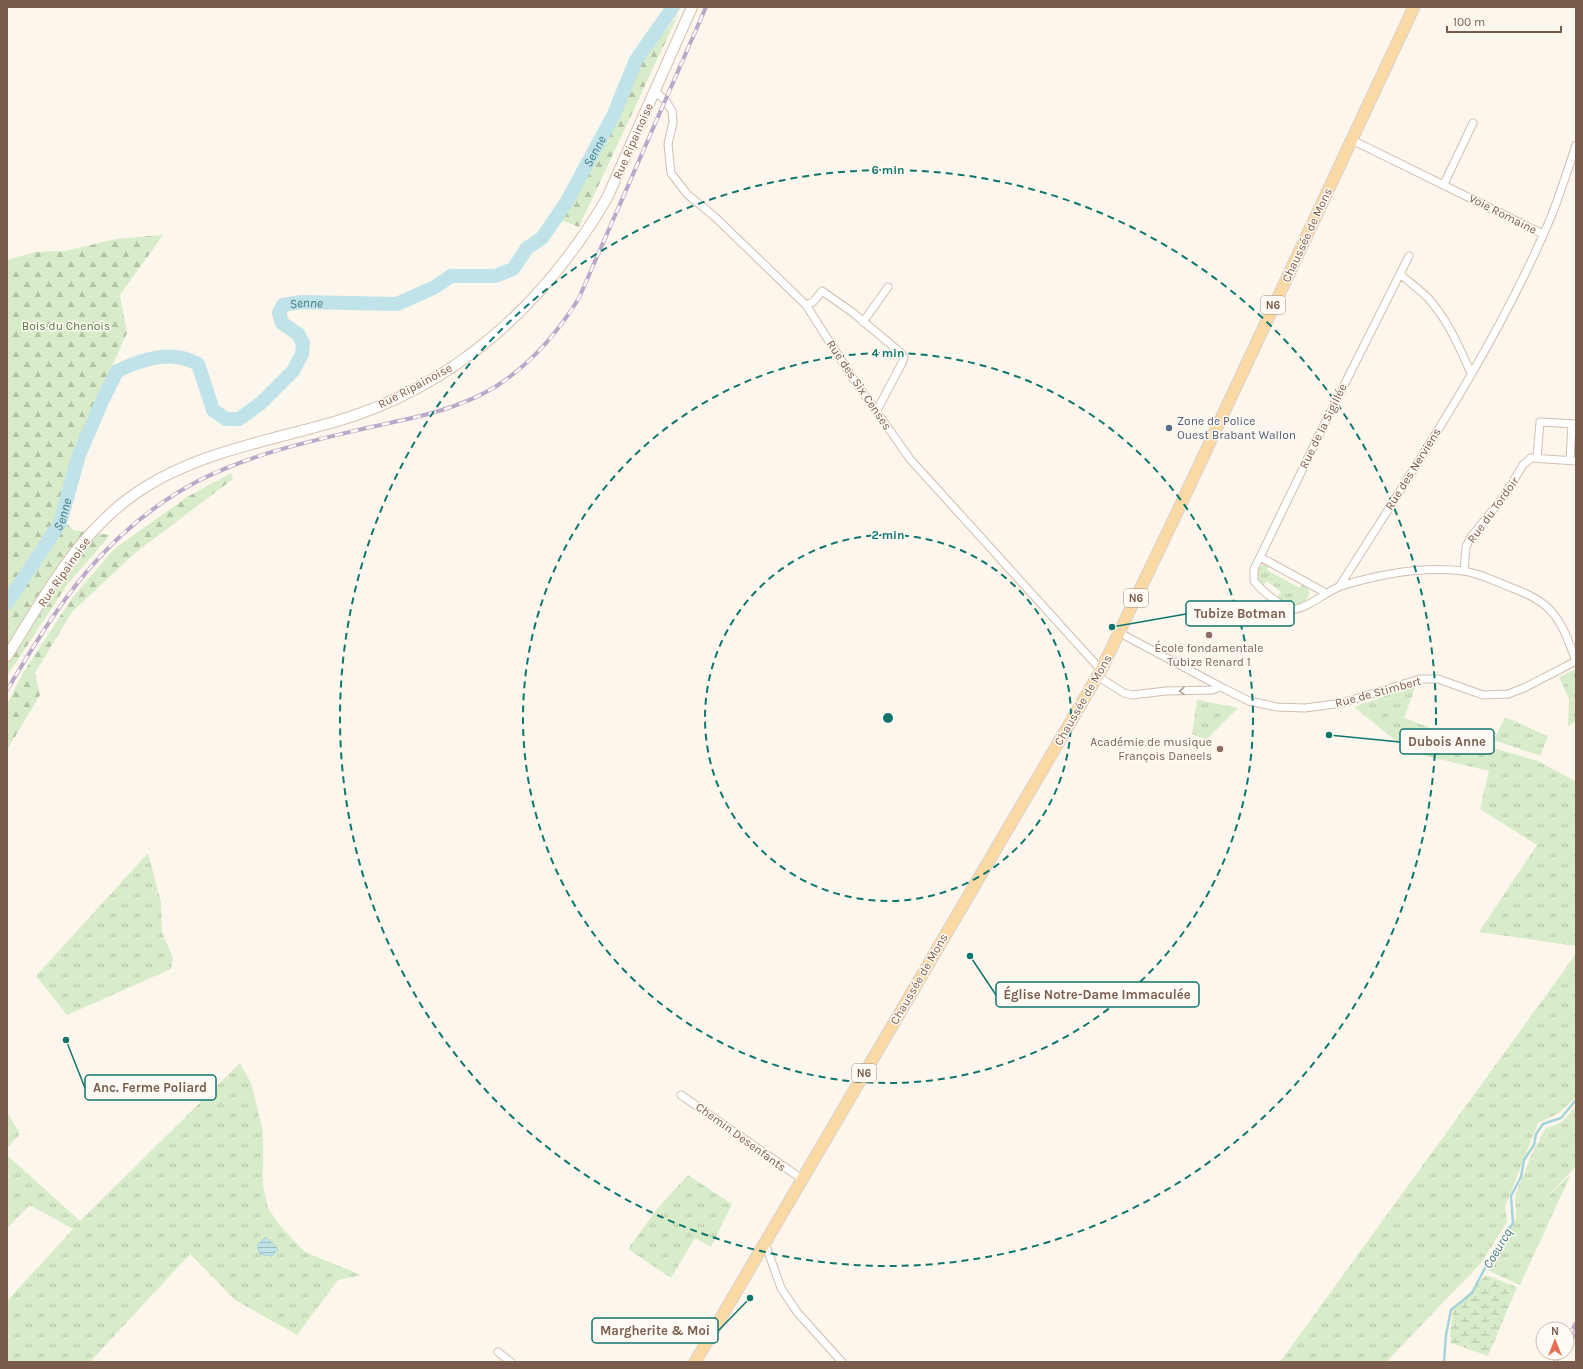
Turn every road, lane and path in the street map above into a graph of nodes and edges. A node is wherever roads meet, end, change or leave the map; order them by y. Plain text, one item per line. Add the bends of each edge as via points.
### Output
1 (692, 7) edge
2 (1414, 7) edge
3 (654, 92) junction
4 (1473, 122) dead end
5 (1352, 140) junction
6 (1576, 145) edge
7 (1444, 184) junction
8 (1543, 234) junction
9 (1409, 256) dead end
10 (1400, 274) junction
11 (888, 287) dead end
12 (806, 304) junction
13 (863, 322) junction
14 (1471, 373) junction
15 (876, 412) junction
16 (1574, 424) edge
17 (1537, 458) junction
18 (1573, 460) edge
19 (1260, 557) junction
20 (1464, 572) junction
21 (1339, 587) junction
22 (1326, 593) junction
23 (1120, 632) junction
24 (7, 656) edge
25 (1576, 661) edge
26 (1099, 673) junction
27 (1221, 687) junction
28 (681, 1095) dead end
29 (802, 1179) junction
30 (765, 1243) junction
31 (498, 1352) dead end
32 (511, 1362) edge
33 (695, 1362) edge
34 (842, 1362) edge

1 - 3 street, Rue Ripainoise
2 - 5 main road, Chaussée de Mons / N6
3 - 12 street, Rue des Six Censes via 665,100 672,111 673,122 668,144 671,173 687,194 715,217
3 - 24 street, Rue Ripainoise via 607,198 590,228 542,290 490,340 431,380 370,410 187,465 132,496 91,533 62,571
4 - 7 street
5 - 7 street, Voie Romaine
5 - 23 main road, Chaussée de Mons / N6
6 - 8 street, Voie Romaine
7 - 8 street, Voie Romaine
8 - 14 street, Rue des Nerviens
9 - 10 street, Rue de la Sigillée
10 - 14 street via 1427,297 1441,314
10 - 19 street, Rue de la Sigillée
11 - 13 street
12 - 13 street via 813,302 822,291
12 - 15 street, Rue des Six Censes
13 - 15 street via 904,358
14 - 21 street, Rue des Nerviens
15 - 26 street, Rue des Six Censes via 910,459
16 - 17 street via 1540,422
16 - 18 street
17 - 18 street
17 - 20 street, Rue du Tordoir via 1531,458 1523,465 1504,496 1470,538 1466,547
19 - 22 street
19 - 22 street, Rue de la Sigillée via 1253,573 1254,580 1258,586 1288,608 1301,608
20 - 21 street via 1400,572
20 - 25 street via 1505,585 1541,602 1560,623
21 - 22 street
23 - 26 main road, Chaussée de Mons / N6
23 - 27 street, Rue de Stimbert
25 - 27 street, Rue de Stimbert via 1524,688 1495,696 1483,695 1438,679 1420,680 1342,704 1305,708 1277,707 1249,700
27 -> 26 street via 1212,690 1132,695 1124,693
26 - 29 main road, Chaussée de Mons / N6
28 - 29 street, Chemin Desenfants
29 - 30 main road, Chaussée de Mons / N6
30 - 33 main road, Chaussée de Mons / N6
30 - 34 street via 781,1288 793,1306
31 - 32 street

